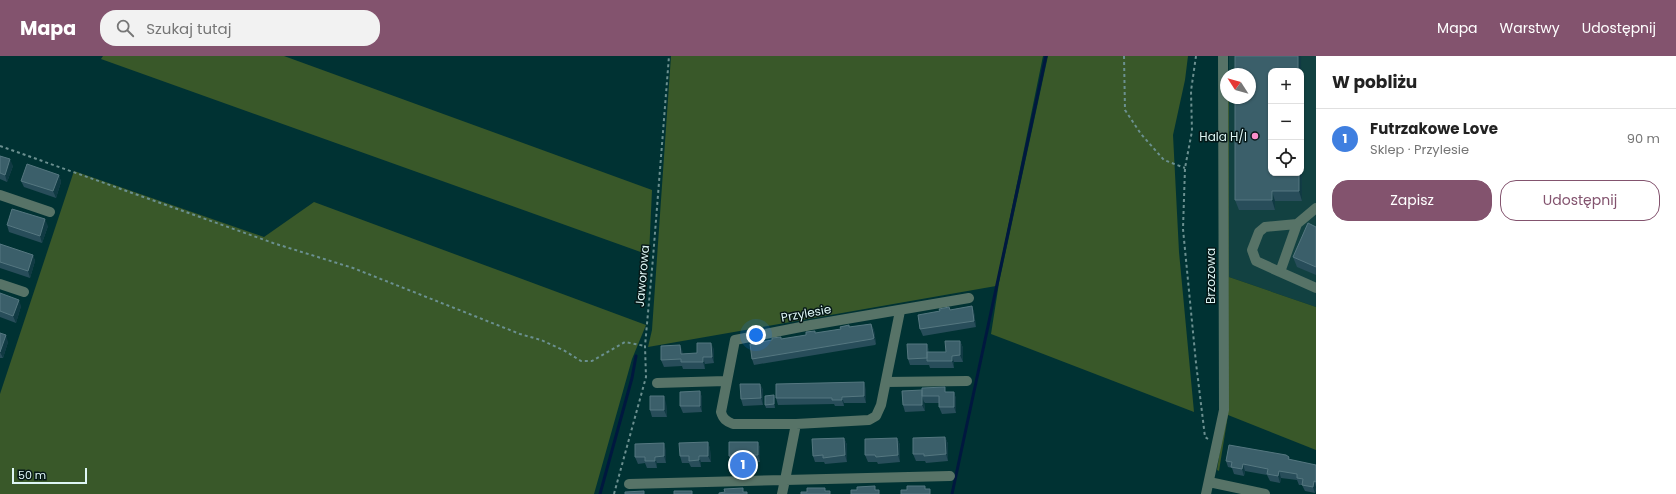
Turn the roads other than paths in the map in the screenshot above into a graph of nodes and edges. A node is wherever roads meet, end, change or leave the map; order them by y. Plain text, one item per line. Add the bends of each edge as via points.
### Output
1 (1223, 56) edge
2 (0, 196) edge
3 (1316, 208) edge
4 (50, 212) dead end
5 (1297, 224) junction
6 (1280, 272) junction
7 (0, 284) edge
8 (1316, 288) edge
9 (24, 292) dead end
10 (970, 298) dead end
11 (900, 310) junction
12 (726, 381) junction
13 (967, 381) dead end
14 (886, 382) junction
15 (657, 383) dead end
16 (796, 424) junction
17 (950, 476) dead end
18 (785, 480) junction
19 (1209, 482) junction
20 (629, 484) dead end
21 (782, 494) edge
22 (1206, 494) edge
23 (1265, 494) edge

1 - 19 street, Brzozowa via 1224,410
2 - 4 street
3 - 5 street
5 - 6 street
5 - 6 street via 1265,227 1259,232 1254,244 1252,250 1256,261
6 - 8 street
7 - 9 street
10 - 11 street, Przylesie
11 - 12 street, Przylesie via 735,340
11 - 14 street, Przylesie
12 - 15 street
12 - 16 street, Przylesie via 721,412 727,422
13 - 14 street
14 - 16 street, Przylesie via 881,405 876,416 870,420
16 - 18 street
17 - 18 street
18 - 20 street
18 - 21 street
19 - 22 street, Brzozowa
19 - 23 street

